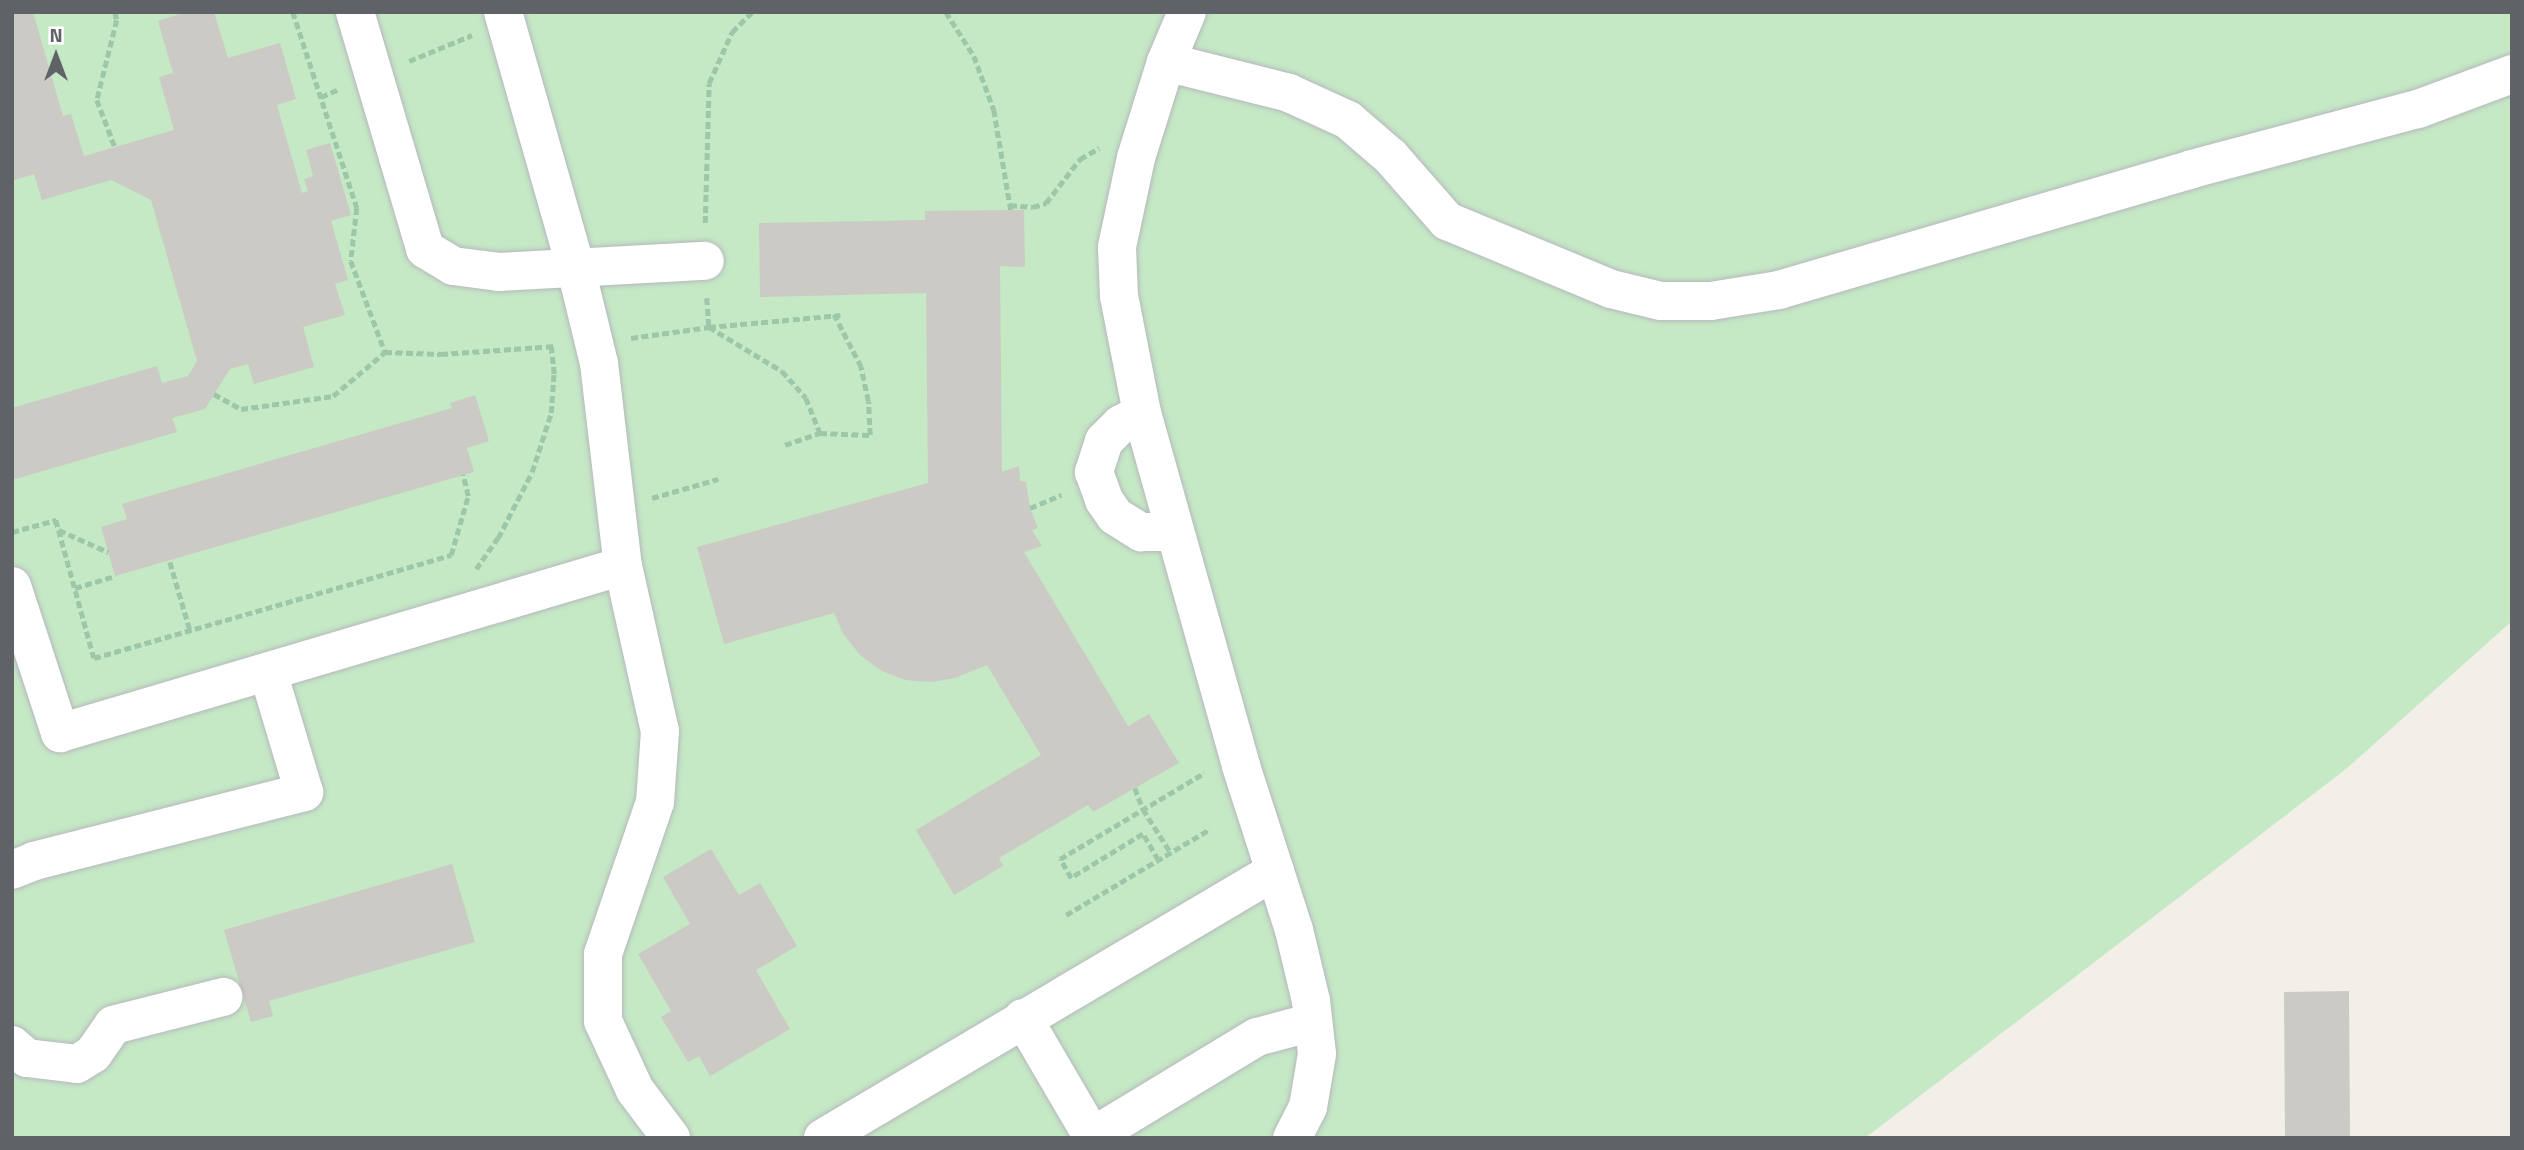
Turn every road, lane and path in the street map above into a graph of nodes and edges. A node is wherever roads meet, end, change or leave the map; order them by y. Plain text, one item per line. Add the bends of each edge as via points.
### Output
1 (115, 12) edge
2 (293, 12) edge
3 (355, 12) edge
4 (752, 12) edge
5 (946, 12) edge
6 (1187, 12) edge
7 (504, 17) edge
8 (1166, 62) junction
9 (2512, 74) edge
10 (374, 75) junction
11 (321, 97) junction
12 (1102, 146) dead end
13 (115, 148) dead end
14 (705, 261) junction
15 (576, 269) junction
16 (834, 315) dead end
17 (551, 347) dead end
18 (214, 394) dead end
19 (1142, 413) junction
20 (820, 433) junction
21 (785, 445) dead end
22 (463, 475) dead end
23 (718, 479) dead end
24 (617, 515) junction
25 (58, 530) junction
26 (12, 532) edge
27 (1175, 532) junction
28 (108, 552) dead end
29 (170, 562) dead end
30 (623, 566) junction
31 (115, 576) dead end
32 (12, 586) edge
33 (75, 588) junction
34 (459, 615) junction
35 (190, 630) junction
36 (268, 672) junction
37 (1208, 770) dead end
38 (1136, 788) dead end
39 (1143, 809) junction
40 (1210, 829) dead end
41 (1171, 853) junction
42 (1158, 860) junction
43 (12, 870) edge
44 (1275, 871) junction
45 (1066, 915) dead end
46 (223, 997) dead end
47 (1023, 1018) junction
48 (1313, 1022) junction
49 (12, 1045) edge
50 (1091, 1137) edge
51 (671, 1138) edge
52 (823, 1138) edge
53 (1292, 1138) edge

1 - 13 path via 117,20 97,100
2 - 11 path
3 - 10 lane
4 - 14 path via 732,33 709,83
5 - 12 path via 974,56 994,110 1010,207 1046,203 1080,159
6 - 8 lane
7 - 10 path
7 - 15 lane
8 - 9 lane via 1289,93 1348,120 1391,157 1447,221 1611,289 1661,301 1779,290 2192,169 2418,109
8 - 19 lane via 1136,158 1117,247 1119,296
10 - 11 path
10 - 15 lane via 425,249 453,266 499,272
11 - 18 path via 356,208 351,261 385,352 333,396 241,409
14 - 15 lane
14 - 20 path via 709,327 782,371 806,398
15 - 24 lane via 599,363
16 - 20 path via 861,367 870,435
17 - 34 path via 551,413 532,472 498,538 464,586
19 - 27 lane
19 - 27 lane via 1121,424 1104,441 1094,472 1115,516 1141,532
20 - 21 path
22 - 35 path via 468,496 451,555
23 - 24 path via 659,496
24 - 30 lane
25 - 26 path via 56,520
25 - 28 path
25 - 33 path
27 - 44 lane
29 - 35 path
30 - 34 lane
30 - 51 lane via 660,731 655,802 603,954 603,1021 635,1090
31 - 33 path
32 - 36 lane via 60,733
33 - 35 path via 94,658
34 - 36 lane
36 - 43 lane via 304,792
37 - 39 path
38 - 39 path
39 - 41 path
39 - 42 path via 1059,859 1071,878 1143,834
40 - 41 path
41 - 42 path
42 - 45 path
44 - 47 lane
44 - 48 lane via 1294,930
46 - 49 lane via 113,1025 93,1054 77,1064 27,1058
47 - 50 lane
47 - 52 lane
48 - 50 lane via 1257,1037
48 - 53 lane via 1317,1054 1308,1107

